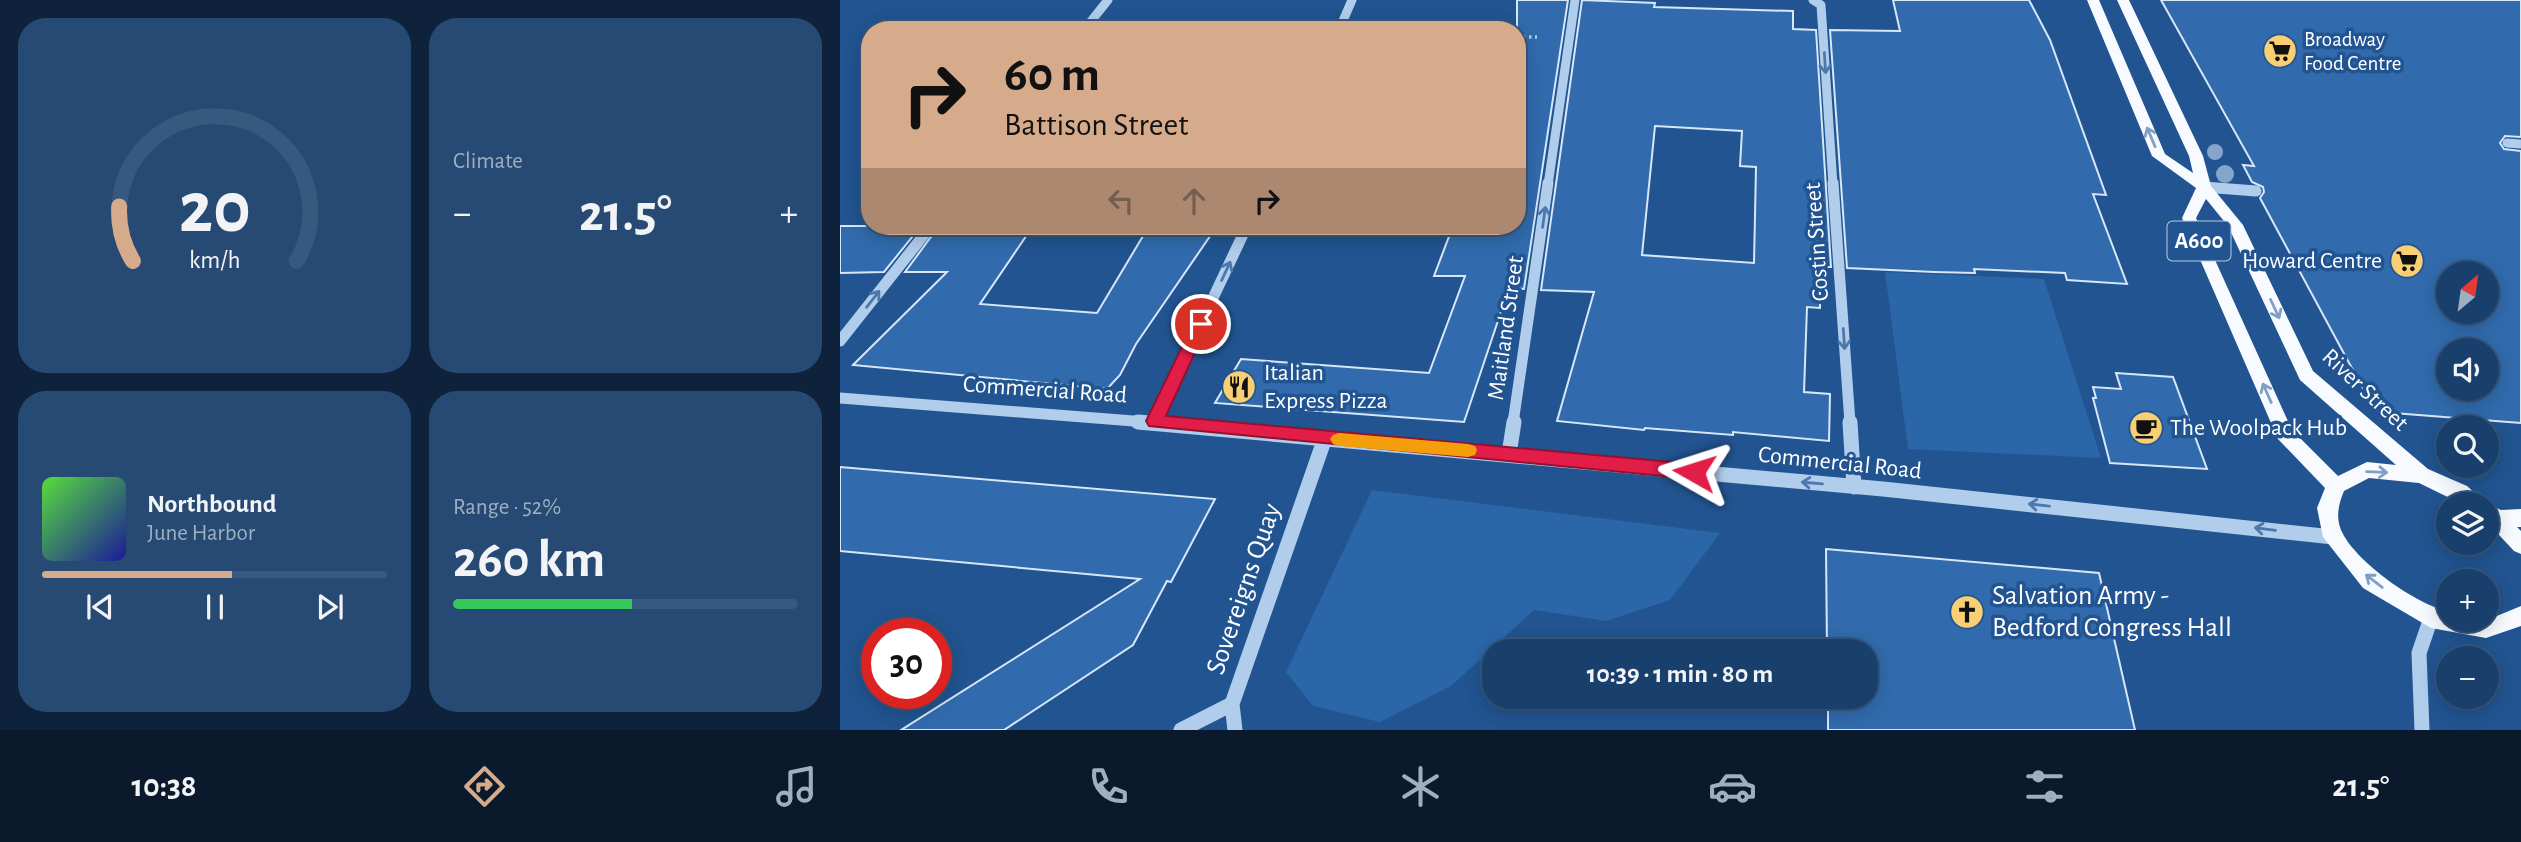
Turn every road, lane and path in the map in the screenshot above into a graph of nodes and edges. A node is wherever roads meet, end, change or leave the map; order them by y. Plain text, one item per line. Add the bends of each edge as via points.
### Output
1 (1108, 0) edge
2 (1352, 0) edge
3 (1575, 0) edge
4 (1813, 0) edge
5 (2093, 0) edge
6 (2123, 0) edge
7 (1091, 21) edge
8 (1343, 21) edge
9 (2507, 143) dead end
10 (2521, 144) edge
11 (2204, 187) junction
12 (2256, 191) dead end
13 (923, 235) edge
14 (1243, 235) edge
15 (840, 341) edge
16 (840, 398) edge
17 (1155, 421) junction
18 (1325, 438) junction
19 (1508, 454) junction
20 (2421, 475) junction
21 (2336, 486) junction
22 (1854, 487) junction
23 (2460, 492) edge
24 (2499, 516) edge
25 (2521, 518) edge
26 (2499, 522) edge
27 (2333, 537) junction
28 (2521, 545) edge
29 (2521, 616) edge
30 (2431, 618) junction
31 (1232, 704) junction
32 (1181, 730) edge
33 (1235, 730) edge
34 (2422, 730) edge

1 - 7 street
2 - 8 street
19 -> 3 street, Maitland Street
4 -> 22 street, Costin Street via 1821,5
11 -> 5 main road, River Street / A600 via 2159,156
6 - 11 main road, River Street / A600 via 2196,156
9 - 10 street
11 - 12 street
11 -> 20 main road, River Street / A600 via 2235,225 2306,375
21 -> 11 main road, A600 via 2285,434 2200,243 2189,218
15 -> 13 street
17 -> 14 street
16 - 17 street, Commercial Road
17 - 18 street, Commercial Road
18 - 19 street, Commercial Road
18 - 31 street, Sovereigns Quay
22 -> 19 street, Commercial Road
21 -> 20 main road via 2367,470
20 - 23 main road
21 - 27 main road via 2327,508
27 -> 22 street, Commercial Road
24 - 25 main road
26 - 28 main road
30 -> 27 main road via 2371,581
29 - 30 main road via 2486,628
30 - 34 street via 2419,653
31 - 32 street, Sovereigns Quay
31 - 33 street

